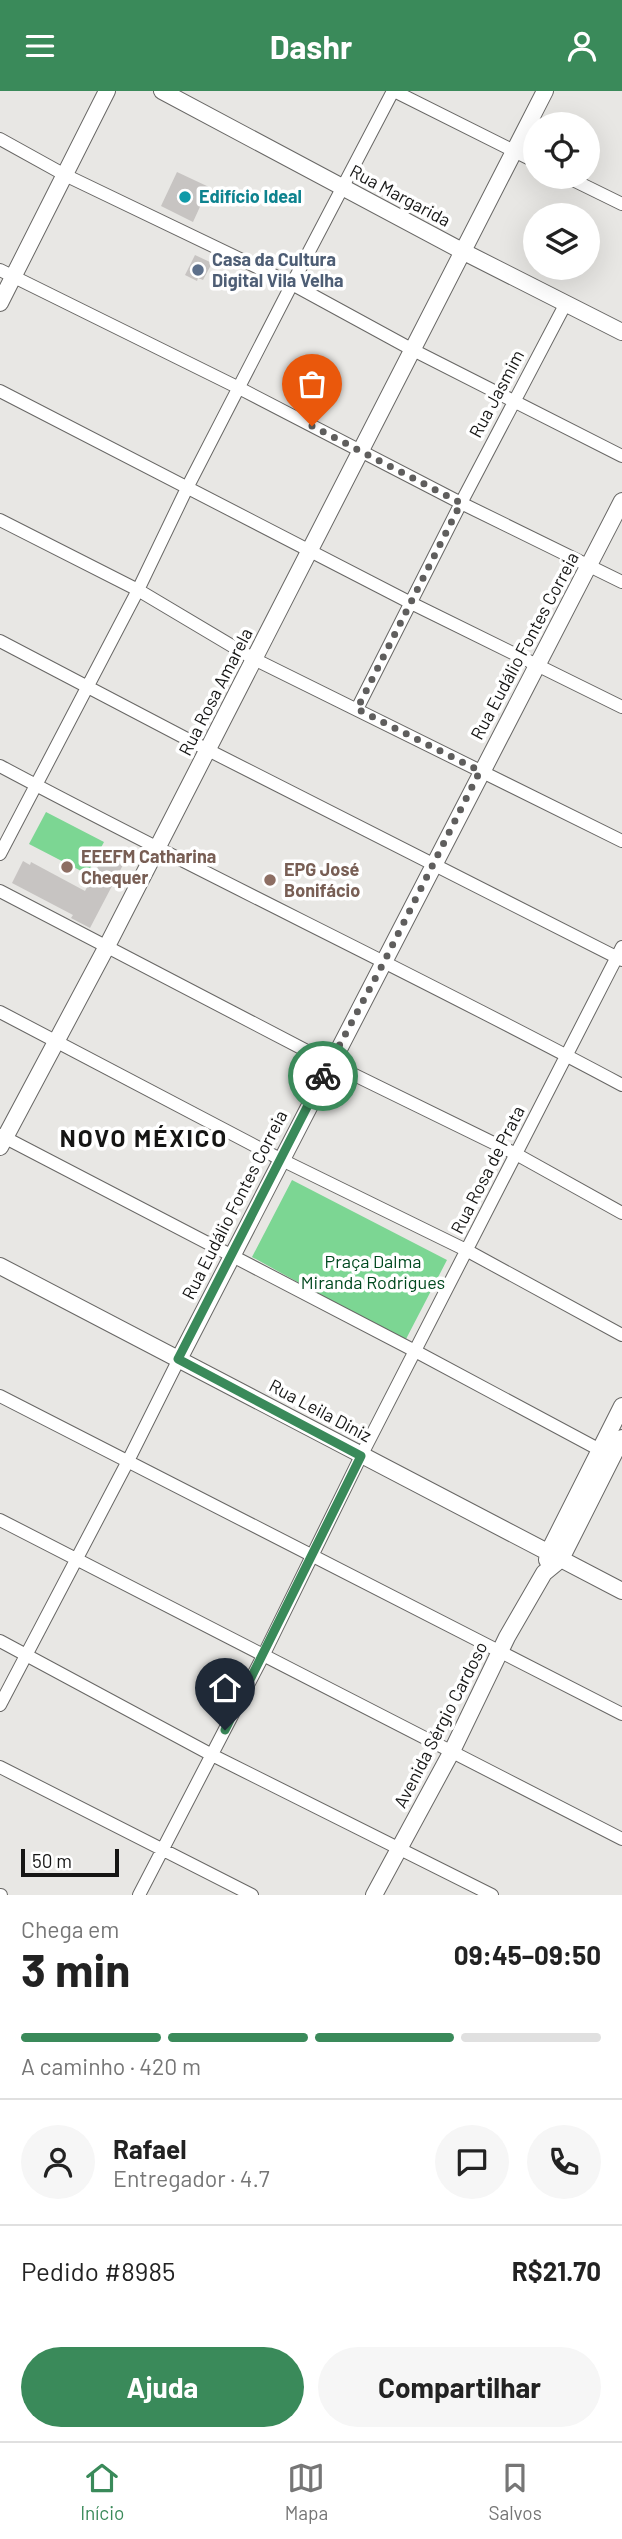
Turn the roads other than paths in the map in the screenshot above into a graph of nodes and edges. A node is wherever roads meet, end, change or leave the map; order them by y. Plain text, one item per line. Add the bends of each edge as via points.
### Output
1 (107, 91) edge
2 (162, 91) edge
3 (393, 91) edge
4 (545, 91) edge
5 (0, 139) edge
6 (513, 151) junction
7 (523, 156) edge
8 (65, 175) junction
9 (343, 187) junction
10 (591, 189) edge
11 (622, 204) edge
12 (464, 252) junction
13 (7, 273) edge
14 (292, 283) junction
15 (0, 303) edge
16 (566, 303) junction
17 (622, 332) edge
18 (412, 350) junction
19 (239, 388) junction
20 (0, 391) edge
21 (514, 401) junction
22 (361, 452) junction
23 (622, 456) edge
24 (188, 486) junction
25 (622, 501) edge
26 (461, 503) junction
27 (0, 520) edge
28 (309, 551) junction
29 (589, 565) junction
30 (622, 582) edge
31 (138, 590) junction
32 (411, 603) junction
33 (0, 641) edge
34 (254, 659) junction
35 (536, 665) junction
36 (88, 686) junction
37 (622, 707) edge
38 (357, 709) junction
39 (208, 750) junction
40 (0, 766) edge
41 (480, 771) junction
42 (36, 786) junction
43 (622, 841) edge
44 (156, 849) junction
45 (0, 854) edge
46 (433, 865) junction
47 (0, 891) edge
48 (106, 948) junction
49 (620, 955) edge
50 (384, 962) junction
51 (0, 1012) edge
52 (55, 1041) junction
53 (567, 1056) junction
54 (330, 1063) junction
55 (622, 1086) edge
56 (2, 1140) edge
57 (516, 1154) junction
58 (282, 1160) junction
59 (622, 1213) edge
60 (466, 1251) junction
61 (231, 1254) junction
62 (0, 1266) edge
63 (622, 1335) edge
64 (415, 1351) junction
65 (178, 1359) junction
66 (0, 1396) edge
67 (622, 1406) edge
68 (622, 1438) edge
69 (361, 1456) junction
70 (612, 1456) edge
71 (128, 1461) junction
72 (0, 1520) edge
73 (314, 1555) junction
74 (554, 1556) junction
75 (76, 1559) junction
76 (622, 1591) edge
77 (0, 1641) edge
78 (500, 1650) junction
79 (27, 1655) junction
80 (263, 1656) junction
81 (0, 1705) edge
82 (622, 1714) edge
83 (452, 1751) junction
84 (212, 1755) junction
85 (0, 1767) edge
86 (622, 1839) edge
87 (399, 1849) junction
88 (163, 1850) junction
89 (139, 1895) edge
90 (251, 1895) edge
91 (374, 1895) edge
92 (492, 1895) edge

1 - 8 street
2 - 9 street, Rua Margarida
3 - 6 street
3 - 9 street
4 - 6 street
5 - 8 street
6 - 7 street
6 - 12 street
8 - 13 street
8 - 14 street
9 - 12 street, Rua Margarida
9 - 14 street
10 - 11 street
12 - 16 street, Rua Margarida
12 - 18 street, Rua Rosa Amarela
13 - 15 street
13 - 19 street
14 - 18 street
14 - 19 street
16 - 17 street, Rua Margarida
16 - 21 street, Rua Jasmim
18 - 21 street
18 - 22 street, Rua Rosa Amarela
19 - 22 street
19 - 24 street
20 - 24 street
21 - 23 street
21 - 26 street, Rua Jasmim
22 - 26 street
22 - 28 street, Rua Rosa Amarela
24 - 28 street
24 - 31 street
25 - 29 street, Rua Eudálio Fontes Correia
26 - 29 street
26 - 32 street, Rua Jasmim
27 - 31 street
28 - 32 street
28 - 34 street, Rua Rosa Amarela
29 - 30 street
29 - 35 street, Rua Eudálio Fontes Correia
31 - 34 street
31 - 36 street
32 - 35 street
32 - 38 street, Rua Jasmim
33 - 36 street
34 - 38 street
34 - 39 street, Rua Rosa Amarela
35 - 37 street
35 - 41 street, Rua Eudálio Fontes Correia
36 - 39 street
36 - 42 street
38 - 41 street
39 - 44 street, Rua Rosa Amarela
39 - 46 street
40 - 42 street
41 - 43 street
41 - 46 street, Rua Eudálio Fontes Correia
42 - 44 street
42 - 45 street
44 - 48 street, Rua Rosa Amarela
44 - 50 street
46 - 49 street
46 - 50 street, Rua Eudálio Fontes Correia
47 - 48 street
48 - 52 street, Rua Rosa Amarela
48 - 54 street
49 - 53 street, Rua Rosa de Prata
50 - 53 street
50 - 54 street, Rua Eudálio Fontes Correia
51 - 52 street
52 - 56 street, Rua Rosa Amarela
52 - 58 street
53 - 55 street
53 - 57 street, Rua Rosa de Prata
54 - 57 street
54 - 58 street, Rua Eudálio Fontes Correia
56 - 61 street
57 - 59 street
57 - 60 street, Rua Rosa de Prata
58 - 60 street
58 - 61 street, Rua Eudálio Fontes Correia
60 - 63 street
60 - 64 street, Rua Rosa de Prata
61 - 64 street
61 - 65 street, Rua Eudálio Fontes Correia
62 - 65 street, Rua Leila Diniz
64 - 69 street, Rua Rosa de Prata
64 - 70 street
65 - 69 street, Rua Leila Diniz
65 - 71 street, Rua Eudálio Fontes Correia
66 - 71 street
67 - 70 street, Avenida Sérgio Cardoso
68 - 70 street, Avenida Sérgio Cardoso
69 - 73 street, Rua Rosa de Prata
69 - 74 street, Rua Leila Diniz
70 - 74 street, Avenida Sérgio Cardoso
71 - 73 street
71 - 75 street, Rua Eudálio Fontes Correia
72 - 75 street
73 - 78 street
73 - 80 street, Rua Rosa de Prata
74 - 76 street, Rua Leila Diniz
74 - 78 street, Avenida Sérgio Cardoso
75 - 79 street, Rua Eudálio Fontes Correia
75 - 80 street
77 - 79 street
78 - 82 street
78 - 83 street, Avenida Sérgio Cardoso
79 - 81 street, Rua Eudálio Fontes Correia
79 - 84 street
80 - 83 street
80 - 84 street, Rua Rosa de Prata
83 - 86 street
83 - 87 street, Avenida Sérgio Cardoso
84 - 87 street
84 - 88 street, Rua Rosa de Prata
85 - 88 street
87 - 91 street, Avenida Sérgio Cardoso
87 - 92 street
88 - 89 street, Rua Rosa de Prata
88 - 90 street

